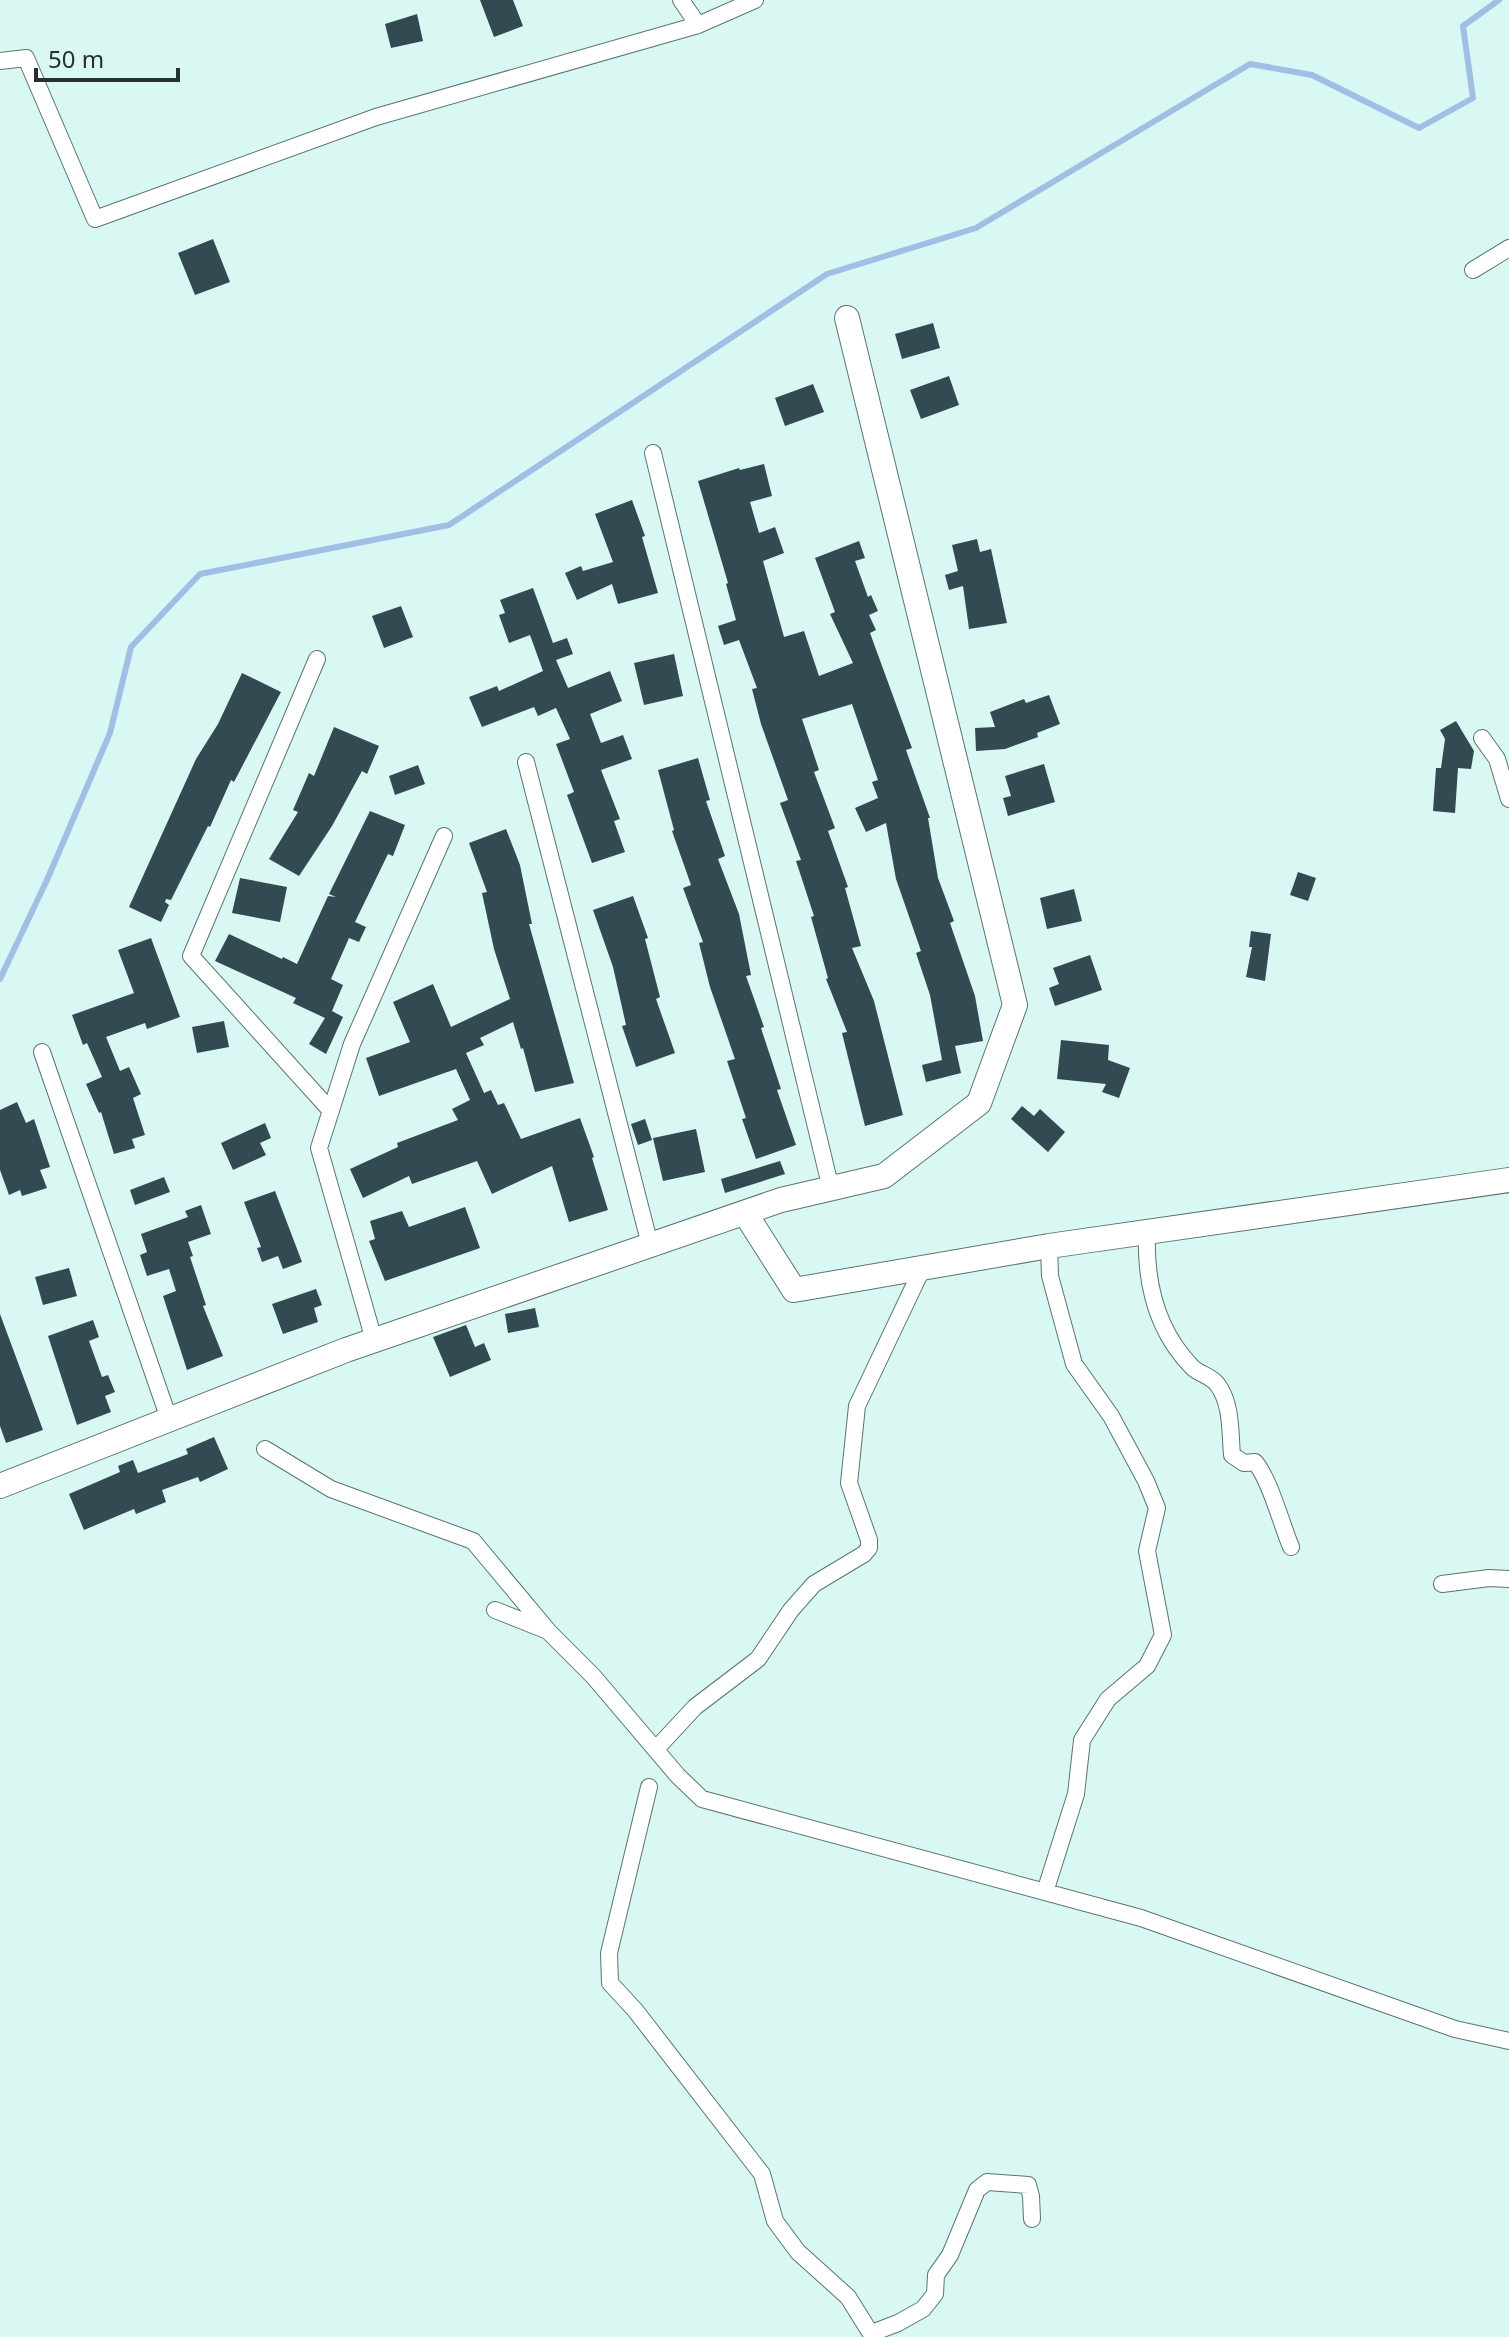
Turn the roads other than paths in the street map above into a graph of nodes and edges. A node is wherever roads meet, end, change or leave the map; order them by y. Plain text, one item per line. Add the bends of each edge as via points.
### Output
1 (681, 0) edge
2 (755, 0) edge
3 (698, 25) junction
4 (0, 61) edge
5 (1509, 248) edge
6 (1473, 270) dead end
7 (847, 318) dead end
8 (653, 453) dead end
9 (317, 659) dead end
10 (1482, 738) dead end
11 (526, 762) dead end
12 (1509, 799) edge
13 (444, 836) dead end
14 (42, 1052) dead end
15 (331, 1111) junction
16 (1509, 1180) edge
17 (831, 1189) junction
18 (745, 1213) junction
19 (1147, 1232) junction
20 (650, 1245) junction
21 (1049, 1246) junction
22 (923, 1267) junction
23 (374, 1340) junction
24 (169, 1419) junction
25 (265, 1449) dead end
26 (0, 1486) edge
27 (1291, 1547) dead end
28 (1509, 1579) edge
29 (1442, 1584) dead end
30 (495, 1610) dead end
31 (549, 1632) junction
32 (656, 1749) junction
33 (649, 1787) dead end
34 (1045, 1892) junction
35 (1509, 2041) edge
36 (1032, 2219) dead end
37 (872, 2335) edge

1 - 3 street
2 - 3 street
3 - 4 street via 376,117 95,219 26,58
5 - 6 street
7 - 17 street via 1015,1005 979,1103 884,1176
8 - 17 street
9 - 15 street via 191,956
10 - 12 street via 1497,759
11 - 20 street
13 - 15 street via 352,1044
14 - 24 street
15 - 23 street via 319,1148
16 - 19 street
17 - 18 street
18 - 20 street
18 - 22 street via 794,1290
19 - 21 street
19 - 27 street via 1146,1270 1170,1343 1195,1370 1217,1382 1228,1408 1232,1455 1244,1463 1255,1462 1265,1474
20 - 23 street
21 - 22 street
21 - 34 street via 1050,1276 1074,1364 1111,1416 1157,1508 1147,1551 1163,1635 1147,1666 1108,1699 1082,1740 1076,1794
22 - 32 street via 857,1406 849,1483 869,1548 814,1584 758,1659 695,1707
23 - 24 street
24 - 26 street
25 - 31 street via 331,1489 473,1541
28 - 29 street
30 - 31 street
31 - 32 street
32 - 34 street via 702,1799
33 - 37 street via 609,1953 610,1983 762,2174 775,2221 798,2252 848,2297
34 - 35 street via 1141,1918 1455,2029
36 - 37 street via 1028,2185 987,2182 977,2190 936,2275 935,2294 923,2309

